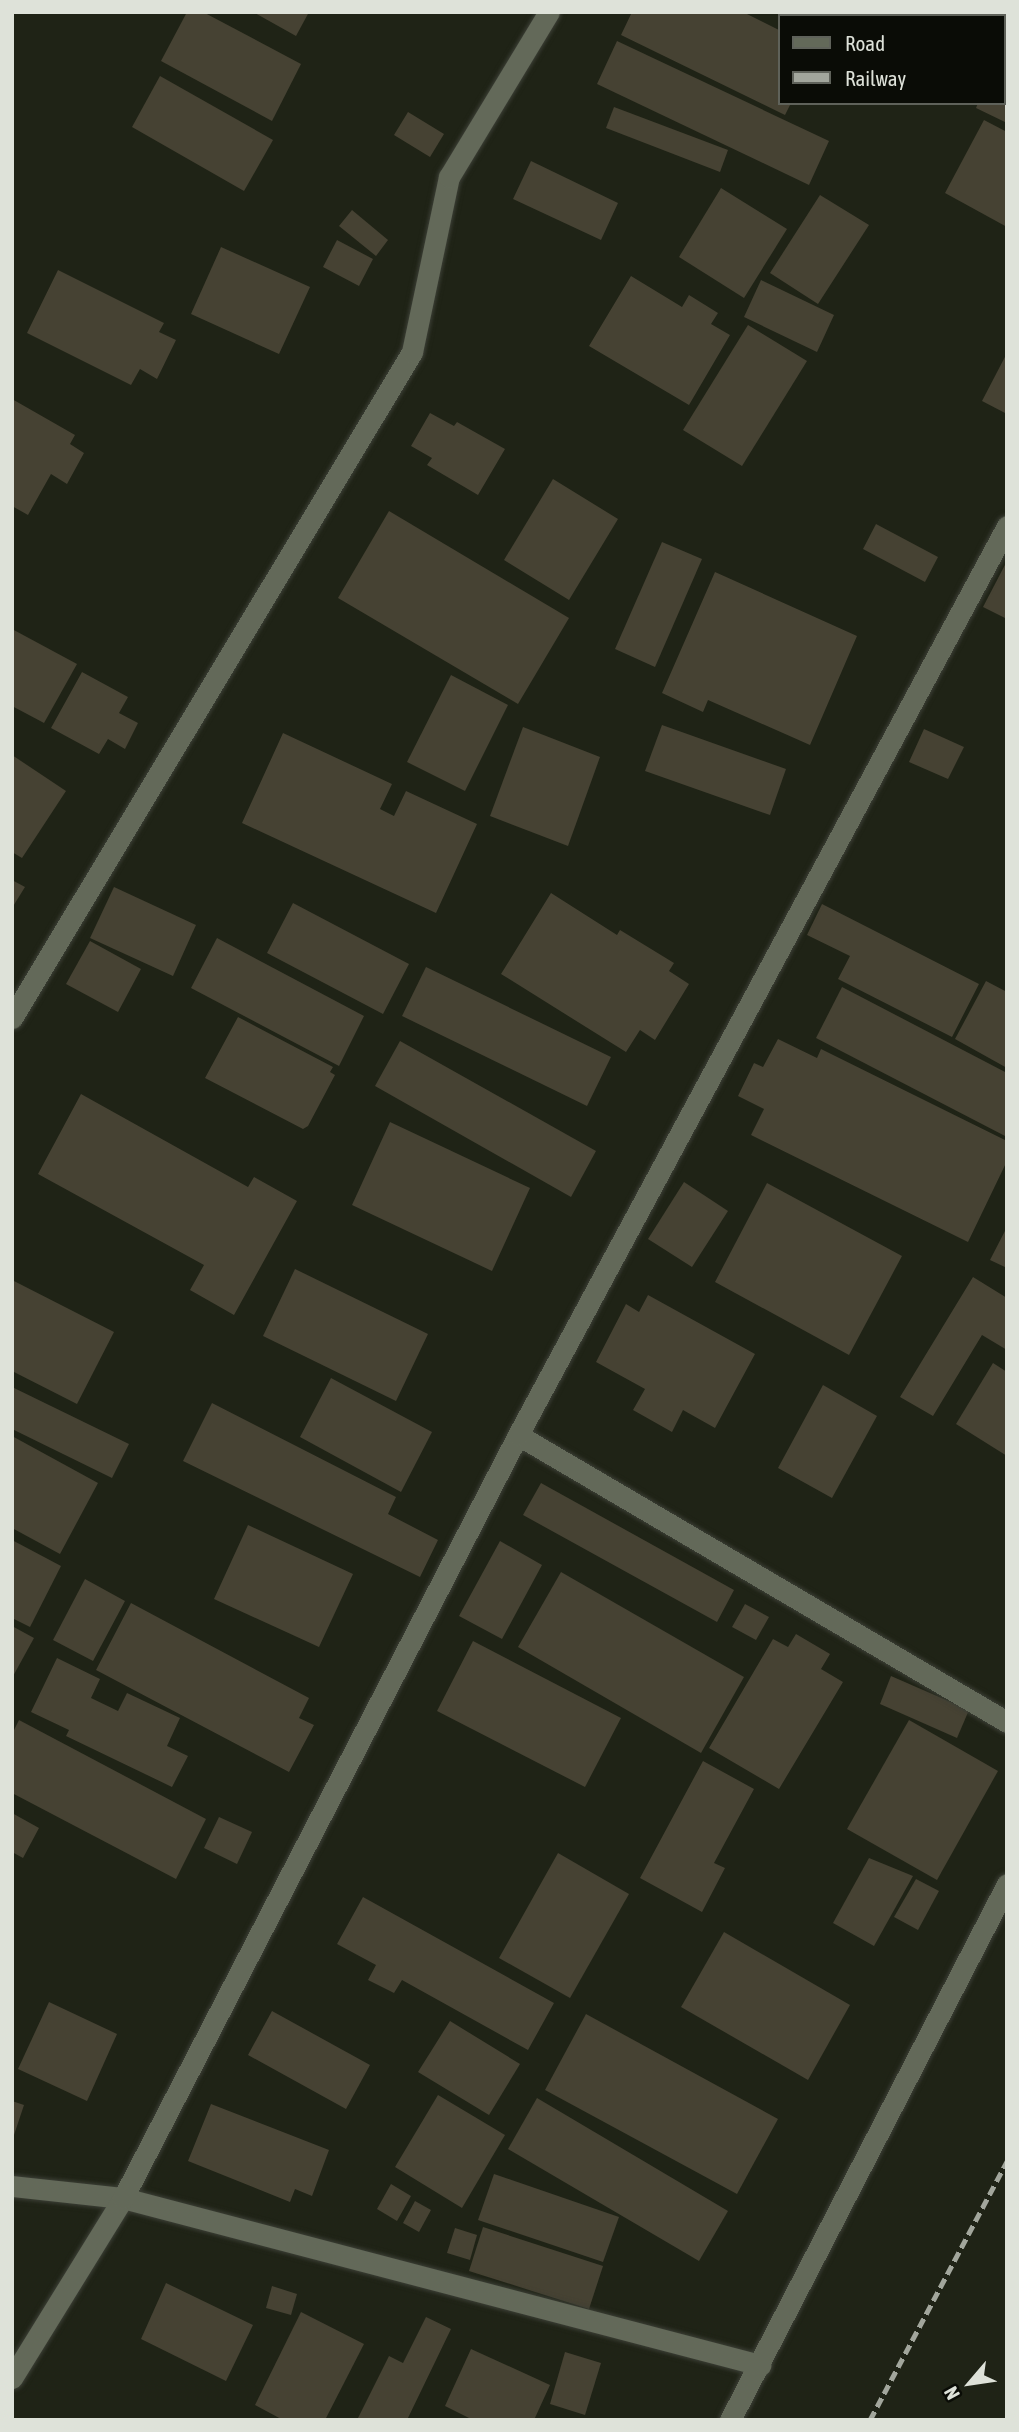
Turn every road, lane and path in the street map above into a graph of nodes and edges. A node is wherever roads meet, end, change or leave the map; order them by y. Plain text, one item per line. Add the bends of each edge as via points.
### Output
1 (549, 12) edge
2 (1007, 526) edge
3 (12, 1018) edge
4 (518, 1436) junction
5 (1007, 1722) edge
6 (1007, 1884) edge
7 (12, 2186) edge
8 (123, 2198) junction
9 (760, 2365) junction
10 (12, 2378) edge
11 (730, 2420) edge

1 - 3 street via 449,177 412,352
2 - 4 street
4 - 5 street
4 - 8 street
6 - 9 street
7 - 8 street
8 - 9 street
8 - 10 street
9 - 11 street

